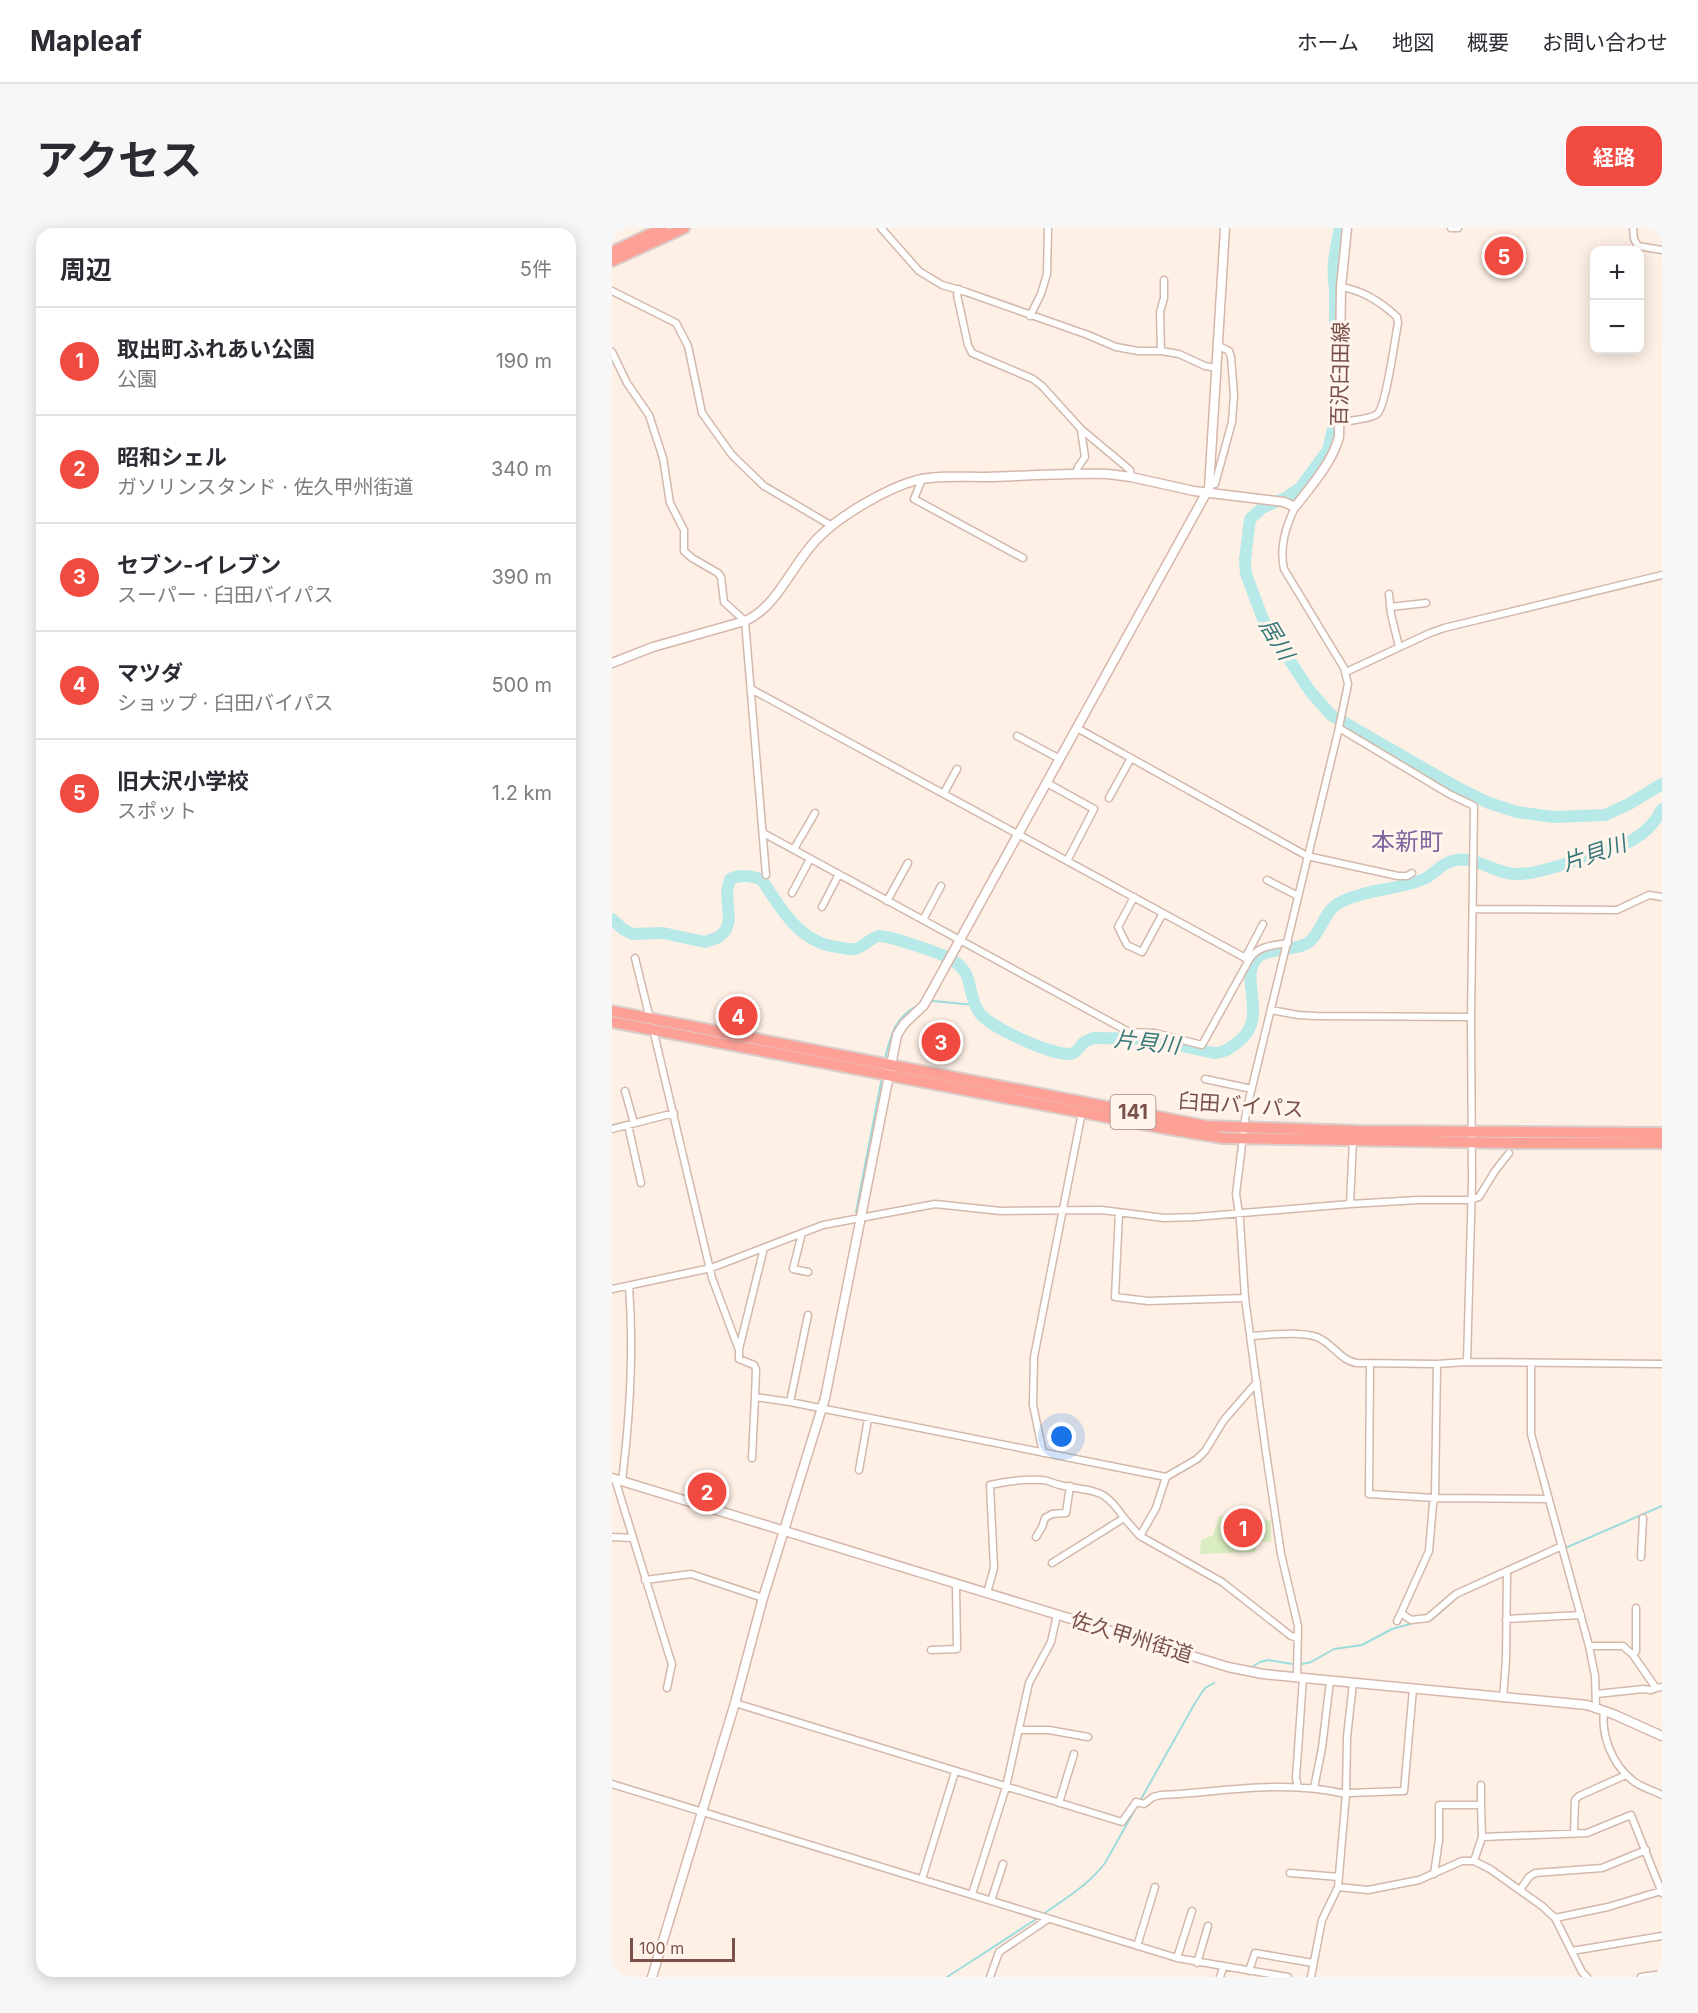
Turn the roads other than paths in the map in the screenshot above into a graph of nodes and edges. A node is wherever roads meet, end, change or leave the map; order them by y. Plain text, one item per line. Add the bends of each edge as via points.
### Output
1 (663, 228) edge
2 (684, 228) edge
3 (881, 228) edge
4 (1048, 228) edge
5 (1225, 228) edge
6 (1347, 228) edge
7 (1451, 228) edge
8 (1458, 228) edge
9 (1633, 228) edge
10 (1662, 250) edge
11 (612, 252) edge
12 (612, 261) edge
13 (1164, 280) dead end
14 (1341, 287) junction
15 (959, 290) junction
16 (612, 291) edge
17 (1030, 315) junction
18 (1219, 346) junction
19 (1161, 351) junction
20 (612, 352) edge
21 (1217, 368) junction
22 (1340, 422) junction
23 (1081, 429) junction
24 (1076, 474) junction
25 (1131, 477) junction
26 (922, 479) junction
27 (1208, 489) junction
28 (1295, 507) junction
29 (832, 526) junction
30 (1023, 558) dead end
31 (1662, 575) edge
32 (1389, 594) dead end
33 (1426, 603) dead end
34 (1390, 607) junction
35 (745, 621) junction
36 (1399, 647) junction
37 (612, 663) edge
38 (1346, 672) junction
39 (752, 689) junction
40 (1339, 726) junction
41 (1077, 728) junction
42 (1017, 736) dead end
43 (1131, 758) junction
44 (1060, 759) junction
45 (957, 769) dead end
46 (1047, 783) junction
47 (944, 793) junction
48 (1108, 798) dead end
49 (815, 813) dead end
50 (763, 833) junction
51 (1019, 834) junction
52 (794, 849) junction
53 (1307, 856) junction
54 (810, 859) junction
55 (1067, 861) junction
56 (908, 864) dead end
57 (1412, 873) dead end
58 (839, 874) junction
59 (766, 875) dead end
60 (1267, 880) dead end
61 (941, 886) dead end
62 (792, 893) dead end
63 (1298, 896) junction
64 (1134, 897) junction
65 (1662, 897) edge
66 (887, 901) junction
67 (822, 907) dead end
68 (1474, 909) junction
69 (1163, 913) junction
70 (923, 920) junction
71 (1263, 924) dead end
72 (960, 940) junction
73 (1287, 944) junction
74 (635, 958) dead end
75 (1247, 959) junction
76 (1271, 1010) junction
77 (612, 1011) edge
78 (1470, 1017) junction
79 (650, 1018) junction
80 (612, 1022) edge
81 (653, 1030) junction
82 (890, 1070) junction
83 (1205, 1079) dead end
84 (1252, 1089) junction
85 (625, 1091) dead end
86 (1082, 1112) junction
87 (674, 1113) junction
88 (631, 1124) junction
89 (612, 1129) edge
90 (1243, 1133) junction
91 (1662, 1133) edge
92 (1472, 1137) junction
93 (1353, 1140) junction
94 (1662, 1143) edge
95 (1509, 1153) dead end
96 (641, 1183) dead end
97 (1470, 1200) junction
98 (1350, 1204) junction
99 (1062, 1210) junction
100 (1119, 1213) junction
101 (1239, 1213) junction
102 (861, 1218) junction
103 (802, 1233) junction
104 (764, 1248) junction
105 (711, 1268) junction
106 (807, 1272) dead end
107 (629, 1286) junction
108 (612, 1289) edge
109 (1245, 1298) junction
110 (808, 1315) dead end
111 (1250, 1336) junction
112 (739, 1350) junction
113 (1467, 1362) junction
114 (1370, 1363) junction
115 (1437, 1364) junction
116 (1531, 1364) junction
117 (1662, 1364) edge
118 (1257, 1382) junction
119 (754, 1397) junction
120 (790, 1402) junction
121 (822, 1410) junction
122 (868, 1419) junction
123 (1043, 1453) junction
124 (752, 1458) dead end
125 (859, 1470) dead end
126 (1166, 1477) junction
127 (616, 1479) edge
128 (1070, 1486) junction
129 (1435, 1498) junction
130 (1549, 1499) junction
131 (1124, 1518) junction
132 (1643, 1518) dead end
133 (783, 1531) junction
134 (1140, 1536) junction
135 (612, 1537) edge
136 (1036, 1537) dead end
137 (632, 1538) junction
138 (1563, 1548) junction
139 (1641, 1557) dead end
140 (1052, 1563) dead end
141 (1507, 1572) junction
142 (645, 1580) junction
143 (956, 1584) junction
144 (987, 1593) junction
145 (762, 1598) junction
146 (1636, 1608) dead end
147 (1401, 1613) junction
148 (1057, 1615) junction
149 (1581, 1615) junction
150 (1506, 1619) junction
151 (1397, 1621) dead end
152 (1298, 1638) junction
153 (1589, 1646) junction
154 (931, 1650) dead end
155 (1633, 1655) junction
156 (1300, 1677) junction
157 (1330, 1681) junction
158 (1353, 1683) junction
159 (667, 1688) dead end
160 (1659, 1688) edge
161 (1413, 1689) junction
162 (1597, 1695) junction
163 (1503, 1698) junction
164 (735, 1704) junction
165 (1600, 1709) junction
166 (1019, 1730) junction
167 (1662, 1736) edge
168 (1088, 1737) dead end
169 (1074, 1754) dead end
170 (955, 1772) junction
171 (1626, 1775) junction
172 (612, 1784) edge
173 (1480, 1785) dead end
174 (1662, 1786) edge
175 (1005, 1787) junction
176 (1298, 1787) junction
177 (1314, 1788) junction
178 (1346, 1794) junction
179 (1660, 1794) edge
180 (1059, 1803) junction
181 (1481, 1805) junction
182 (702, 1812) junction
183 (1574, 1834) junction
184 (1482, 1837) junction
185 (1646, 1850) junction
186 (1474, 1861) junction
187 (1003, 1864) dead end
188 (1290, 1872) dead end
189 (1434, 1874) junction
190 (1339, 1877) junction
191 (922, 1879) junction
192 (1155, 1887) dead end
193 (1338, 1887) junction
194 (1520, 1890) junction
195 (1662, 1892) edge
196 (972, 1894) junction
197 (992, 1901) junction
198 (1192, 1911) dead end
199 (1043, 1917) junction
200 (1555, 1918) junction
201 (1208, 1926) dead end
202 (1662, 1936) edge
203 (1137, 1946) junction
204 (1572, 1951) junction
205 (1178, 1959) junction
206 (1197, 1963) junction
207 (1313, 1963) junction
208 (1223, 1968) junction
209 (1249, 1971) junction
210 (1662, 1974) edge
211 (652, 1977) edge
212 (990, 1977) edge
213 (1220, 1977) edge
214 (1288, 1977) edge
215 (1311, 1977) edge
216 (1587, 1977) edge
217 (1641, 1977) edge

1 - 11 highway
2 - 12 highway
3 - 15 street via 925,275
4 - 17 street via 1047,274
5 - 18 street
6 - 14 street, 百沢臼田線
7 - 8 street
9 - 10 street via 1638,246
13 - 19 street
14 - 22 street, 百沢臼田線
14 - 22 street via 1376,301 1397,317 1398,323 1380,410 1373,416
15 - 17 street
15 - 23 street via 972,353 1038,383
16 - 29 street via 676,323 688,346 702,413 732,455 764,486
17 - 19 street via 1116,347
18 - 21 street
18 - 27 street via 1229,351 1231,357 1234,410 1215,484
19 - 21 street
20 - 35 street via 649,415 661,449 670,502 684,530 684,550 718,573 724,602
21 - 27 street
22 - 28 street, 百沢臼田線 via 1334,452
23 - 24 street via 1085,457
23 - 25 street via 1130,470
24 - 25 street
24 - 26 street
25 - 27 street via 1176,488
26 - 29 street via 895,488
26 - 30 street via 914,499
27 - 28 street
27 - 41 street
28 - 38 street via 1283,538 1284,569
29 - 35 street via 806,552 764,610
31 - 36 street via 1444,628
32 - 34 street
33 - 34 street
34 - 36 street
35 - 37 street
35 - 39 street
36 - 38 street
38 - 40 street via 1348,684
39 - 47 street
39 - 50 street
40 - 53 street
40 - 68 street via 1474,806
41 - 43 street
41 - 44 street
42 - 44 street
43 - 48 street
43 - 53 street
44 - 46 street
45 - 47 street
46 - 51 street
46 - 55 street via 1094,809
47 - 51 street
49 - 52 street
50 - 52 street
50 - 59 street
51 - 55 street
51 - 72 street
52 - 54 street
53 - 57 street via 1398,876
53 - 63 street
54 - 58 street
54 - 62 street
55 - 64 street
56 - 66 street
58 - 66 street
58 - 67 street
60 - 63 street
61 - 70 street
63 - 73 street
64 - 69 street
64 - 69 street via 1118,927 1127,945 1142,952
65 - 68 street via 1649,895 1617,910
66 - 70 street
68 - 78 street
69 - 75 street
70 - 72 street
71 - 75 street
72 - 75 street via 1129,1032 1155,1033 1202,1045
72 - 82 street via 924,1005 899,1031
73 - 75 street via 1258,950
73 - 76 street
74 - 79 street
76 - 78 street via 1307,1016
76 - 84 street
77 - 79 highway, 臼田バイパス / 141
78 - 92 street
79 - 81 street
79 - 82 highway, 臼田バイパス / 141
80 - 81 highway, 臼田バイパス / 141
81 - 82 highway, 臼田バイパス / 141
81 - 87 street
82 - 86 highway, 臼田バイパス / 141
82 - 90 highway, 臼田バイパス / 141
82 - 102 street
83 - 84 street
84 - 90 street
85 - 88 street
86 - 90 highway, 臼田バイパス / 141 via 1203,1136
86 - 99 street
87 - 88 street
87 - 105 street
88 - 89 street
88 - 96 street
90 - 92 highway, 臼田バイパス / 141
90 - 93 highway, 臼田バイパス / 141
90 - 101 street via 1236,1194
91 - 92 highway, 臼田バイパス / 141
92 - 93 highway, 臼田バイパス / 141
92 - 94 highway, 臼田バイパス / 141
92 - 97 street
93 - 98 street
95 - 97 street via 1479,1197
97 - 98 street
97 - 113 street
98 - 101 street
99 - 100 street
99 - 102 street via 1009,1211 934,1204
99 - 123 street via 1034,1366 1033,1405
100 - 101 street via 1164,1218
100 - 109 street via 1115,1297 1148,1301
101 - 109 street
102 - 103 street
102 - 121 street
103 - 104 street
103 - 106 street via 794,1269
104 - 105 street
104 - 112 street
105 - 107 street
105 - 112 street
107 - 108 street
107 - 127 street via 631,1407
109 - 111 street
110 - 120 street
111 - 114 street via 1314,1336 1353,1363
111 - 118 street
112 - 119 street via 740,1359 756,1370
113 - 115 street
113 - 116 street
114 - 115 street
114 - 129 street via 1369,1494
115 - 129 street
116 - 117 street
116 - 130 street via 1531,1434
118 - 126 street via 1224,1420 1205,1451
118 - 152 street via 1281,1554
119 - 120 street
119 - 124 street
120 - 121 street
121 - 122 street
121 - 133 street
122 - 123 street
122 - 125 street
123 - 126 street
126 - 134 street via 1156,1508
127 - 133 street, 佐久甲州街道
127 - 137 street
128 - 131 street via 1097,1491 1114,1503
128 - 136 street via 1066,1513 1045,1518
128 - 144 street via 1044,1480 990,1485 994,1568
129 - 130 street
129 - 147 street via 1429,1551
130 - 138 street
131 - 134 street
131 - 140 street
132 - 139 street
133 - 143 street, 佐久甲州街道
133 - 145 street
134 - 152 street via 1222,1581
135 - 137 street
137 - 142 street
138 - 141 street
138 - 149 street
141 - 147 street via 1456,1594 1428,1618 1411,1620
141 - 150 street
142 - 145 street via 691,1574
142 - 159 street via 672,1664
143 - 144 street, 佐久甲州街道
143 - 154 street via 957,1649
144 - 148 street, 佐久甲州街道
145 - 164 street
146 - 155 street
147 - 151 street
148 - 156 street, 佐久甲州街道 via 1228,1667
148 - 166 street via 1051,1642 1029,1683
149 - 150 street
149 - 153 street
150 - 163 street
152 - 156 street
153 - 155 street via 1623,1646
153 - 162 street
155 - 160 street
156 - 157 street, 佐久甲州街道
156 - 176 street
157 - 158 street, 佐久甲州街道
157 - 177 street
158 - 161 street, 佐久甲州街道
158 - 178 street via 1345,1759
160 - 162 street
161 - 163 street, 佐久甲州街道
161 - 178 street via 1404,1791
162 - 165 street
163 - 165 street, 佐久甲州街道
164 - 170 street
164 - 182 street
165 - 167 street, 佐久甲州街道
165 - 171 street via 1609,1749
166 - 168 street via 1049,1730
166 - 175 street
169 - 180 street
170 - 175 street
170 - 191 street
171 - 179 street
171 - 183 street via 1575,1800
172 - 182 street
173 - 181 street
174 - 179 street
175 - 180 street
175 - 196 street
176 - 177 street
176 - 180 street via 1161,1795 1136,1802 1122,1822
177 - 178 street
178 - 190 street
181 - 184 street
181 - 189 street via 1439,1805
182 - 191 street
182 - 211 street
183 - 184 street
183 - 185 street via 1587,1833 1631,1815
184 - 186 street
185 - 194 street via 1602,1868 1535,1873
185 - 195 street
186 - 189 street via 1452,1864
186 - 194 street
187 - 197 street
188 - 190 street
189 - 193 street via 1368,1890
190 - 193 street
191 - 196 street
192 - 203 street
193 - 207 street via 1322,1920
194 - 200 street
195 - 200 street
196 - 197 street
197 - 199 street
198 - 205 street
199 - 203 street
199 - 212 street via 999,1952
200 - 204 street
201 - 206 street
202 - 204 street
203 - 205 street
204 - 216 street
205 - 206 street
206 - 208 street
207 - 209 street via 1255,1953
207 - 215 street
208 - 209 street
208 - 213 street
209 - 214 street
210 - 217 street

